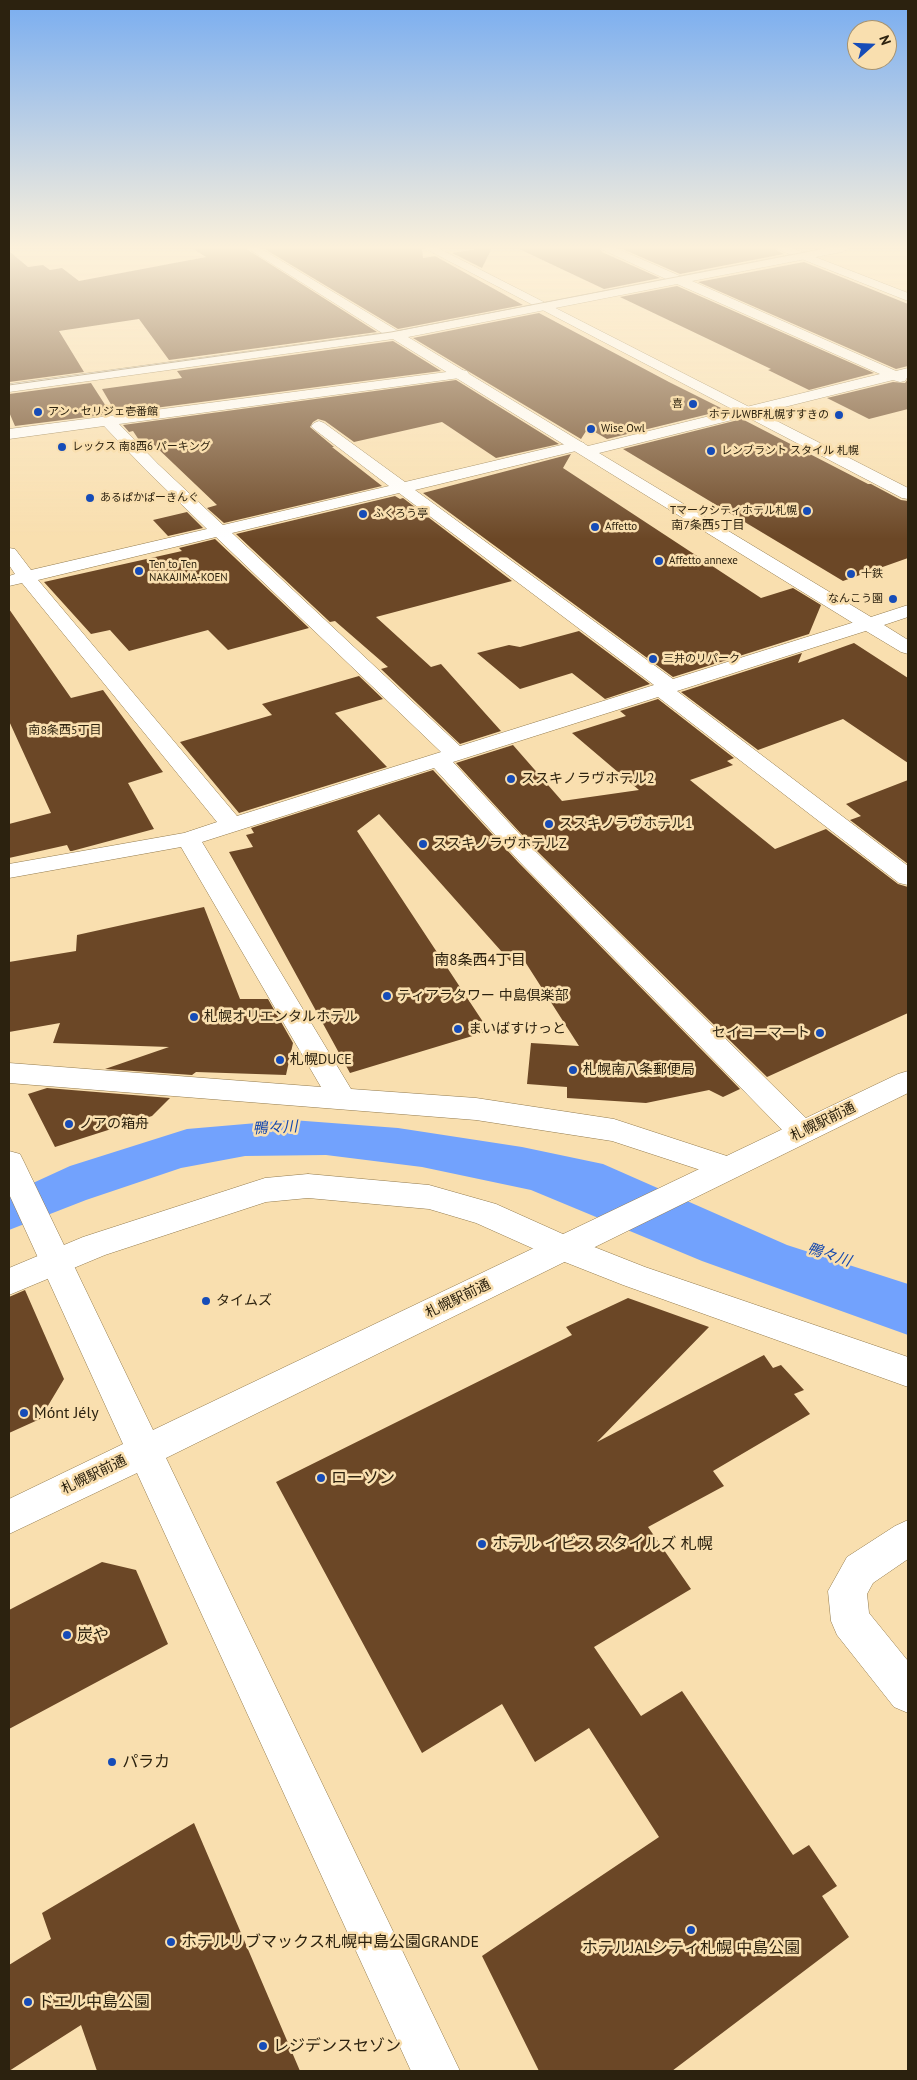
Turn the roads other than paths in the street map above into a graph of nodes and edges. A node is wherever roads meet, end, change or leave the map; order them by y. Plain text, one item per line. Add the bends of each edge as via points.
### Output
1 (278, 345) edge
2 (296, 345) edge
3 (414, 345) edge
4 (619, 345) edge
5 (824, 345) edge
6 (908, 372) edge
7 (462, 374) junction
8 (893, 376) junction
9 (9, 379) edge
10 (908, 382) edge
11 (9, 388) edge
12 (748, 411) junction
13 (108, 421) junction
14 (319, 426) dead end
15 (9, 434) edge
16 (582, 449) junction
17 (401, 488) junction
18 (908, 494) edge
19 (220, 531) junction
20 (9, 552) edge
21 (18, 579) edge
22 (908, 611) edge
23 (868, 624) junction
24 (908, 648) edge
25 (666, 689) junction
26 (446, 756) junction
27 (232, 825) junction
28 (188, 839) junction
29 (9, 871) edge
30 (908, 878) edge
31 (9, 1073) edge
32 (908, 1081) edge
33 (343, 1100) junction
34 (802, 1132) junction
35 (728, 1168) junction
36 (14, 1173) edge
37 (563, 1248) junction
38 (55, 1263) junction
39 (9, 1282) edge
40 (908, 1372) edge
41 (144, 1450) junction
42 (9, 1517) edge
43 (908, 1538) edge
44 (908, 1693) edge
45 (436, 2071) edge

1 - 9 street
2 - 11 street
3 - 7 street
4 - 12 street
5 - 8 street
6 - 8 street
7 - 13 street
7 - 16 street
8 - 10 street
8 - 12 street
12 - 16 street
12 - 18 street
13 - 15 street
13 - 19 street
14 - 17 street
16 - 17 street
16 - 23 street
17 - 19 street
17 - 25 street
19 - 21 street
19 - 26 street
20 - 21 street
21 - 27 street
22 - 23 street
23 - 24 street
23 - 25 street
25 - 26 street
25 - 30 street
26 - 27 street
26 - 34 street via 527,856
27 - 28 street
28 - 29 street
28 - 33 street
31 - 33 street
32 - 34 street, 札幌駅前通
33 - 35 street via 476,1110 614,1130
34 - 35 street, 札幌駅前通
35 - 37 street, 札幌駅前通
36 - 38 street
37 - 38 street via 485,1213 429,1197 308,1186 266,1190 94,1246
37 - 40 street
37 - 41 street, 札幌駅前通
38 - 39 street
38 - 41 street
41 - 42 street, 札幌駅前通
41 - 45 street
43 - 44 street via 860,1570 847,1591 851,1621

